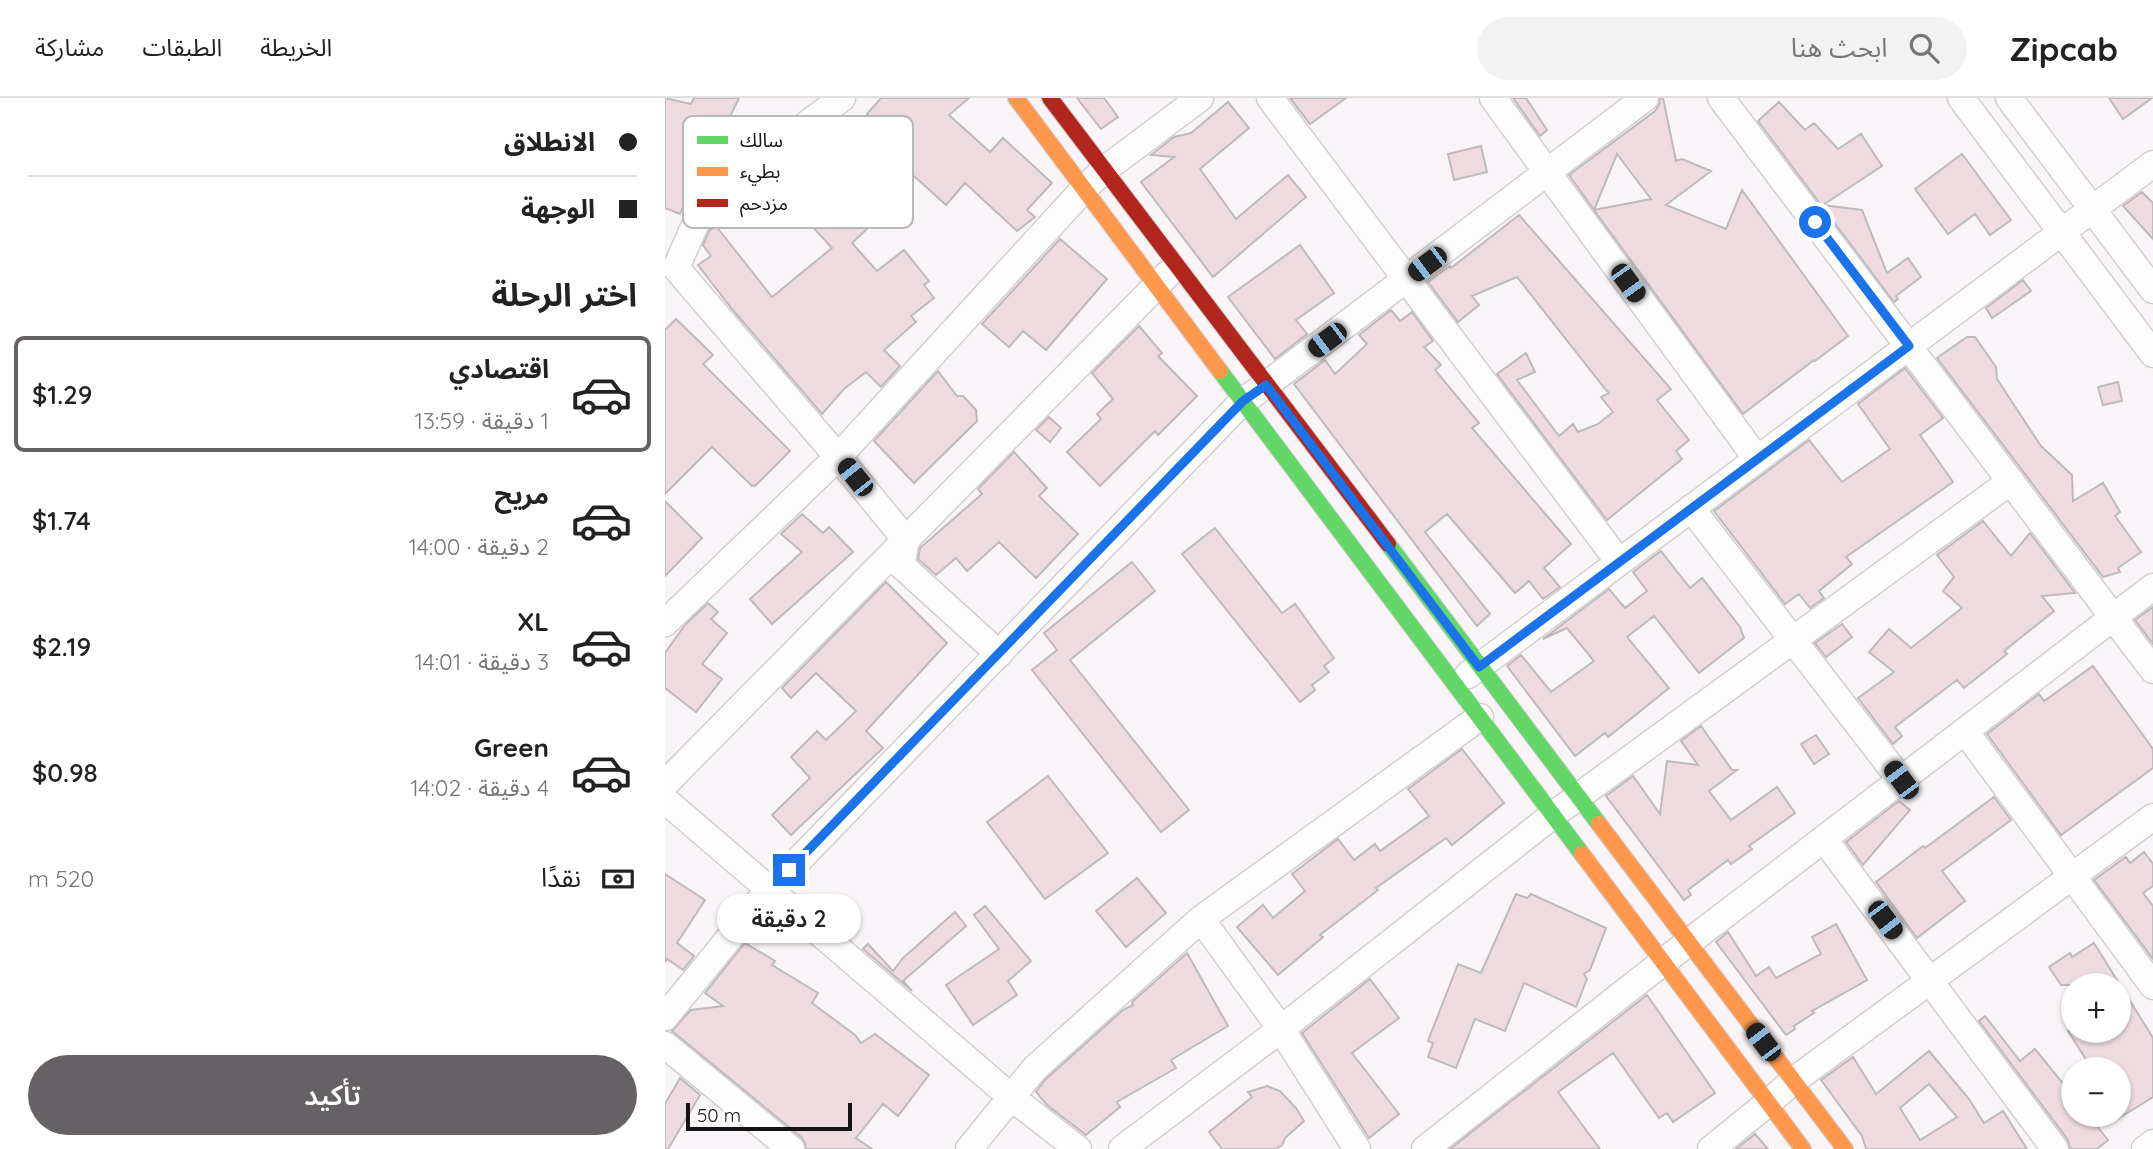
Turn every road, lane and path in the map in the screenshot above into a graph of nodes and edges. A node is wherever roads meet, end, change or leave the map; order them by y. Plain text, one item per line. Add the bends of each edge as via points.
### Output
1 (842, 98) edge
2 (1016, 98) edge
3 (1050, 98) edge
4 (1200, 98) edge
5 (1271, 98) edge
6 (1493, 98) edge
7 (1645, 98) edge
8 (1721, 98) edge
9 (1961, 98) edge
10 (2009, 98) edge
11 (818, 116) edge
12 (2153, 164) edge
13 (1104, 170) junction
14 (1547, 172) junction
15 (1084, 189) junction
16 (2093, 210) junction
17 (693, 228) edge
18 (2061, 232) junction
19 (1176, 266) junction
20 (671, 275) edge
21 (1406, 279) junction
22 (1157, 286) junction
23 (2153, 290) edge
24 (1909, 346) junction
25 (2153, 354) edge
26 (1266, 385) junction
27 (1243, 401) junction
28 (838, 457) junction
29 (1757, 459) junction
30 (2011, 481) junction
31 (1691, 508) junction
32 (905, 540) junction
33 (1619, 562) junction
34 (2153, 587) edge
35 (2114, 617) junction
36 (665, 623) edge
37 (1793, 640) junction
38 (999, 654) junction
39 (1479, 667) junction
40 (2153, 670) edge
41 (1455, 684) junction
42 (1480, 717) junction
43 (1965, 731) junction
44 (1901, 780) junction
45 (665, 784) edge
46 (1578, 797) junction
47 (665, 800) edge
48 (1553, 815) junction
49 (2153, 817) edge
50 (1824, 839) junction
51 (2072, 876) junction
52 (770, 890) junction
53 (1201, 919) junction
54 (1689, 944) junction
55 (1663, 962) junction
56 (1930, 981) junction
57 (2153, 986) edge
58 (665, 1017) edge
59 (1281, 1029) junction
60 (665, 1045) edge
61 (1793, 1081) junction
62 (1011, 1097) junction
63 (1769, 1103) junction
64 (2153, 1143) edge
65 (791, 1149) edge
66 (969, 1149) edge
67 (1078, 1149) edge
68 (1122, 1149) edge
69 (1357, 1149) edge
70 (1425, 1149) edge
71 (1711, 1149) edge
72 (1803, 1149) edge
73 (1845, 1149) edge
74 (2055, 1149) edge
75 (2145, 1149) edge

1 - 11 street
2 - 15 main road
3 - 13 main road
4 - 13 street
5 - 21 street
6 - 14 street
7 - 14 street
8 - 24 street
9 - 18 street
10 - 16 street
12 - 16 street
13 - 15 street
13 - 19 main road
14 - 21 street
14 - 29 street
15 - 22 main road
15 - 28 street
16 - 18 street
16 - 23 street
17 - 20 street
18 - 24 street
18 - 25 street
19 - 22 street
19 - 26 main road
20 - 28 street
21 - 26 street
21 - 33 street
22 - 27 main road
22 - 32 street
24 - 29 street
24 - 30 street
26 - 27 street
26 - 39 main road
27 - 38 street
27 - 41 main road
28 - 32 street
28 - 36 street
29 - 31 street
30 - 35 street
30 - 37 street
31 - 33 street
31 - 37 street
32 - 38 street via 901,565
32 - 45 street
33 - 39 street
34 - 35 street
35 - 40 street
35 - 43 street
37 - 44 street
37 - 46 street
38 - 52 street
39 - 41 street
39 - 46 main road
41 - 42 main road
42 - 48 main road
42 - 53 street
43 - 44 street
43 - 51 street
44 - 50 street
46 - 48 street
46 - 54 main road
47 - 52 street
48 - 55 main road
48 - 59 street
49 - 51 street
50 - 54 street
50 - 56 street
51 - 56 street
51 - 57 street
52 - 58 street
52 - 62 street
53 - 59 street
53 - 62 street via 1035,1068
54 - 55 street
54 - 61 main road
55 - 63 main road
55 - 70 street
56 - 61 street
56 - 74 street
59 - 68 street
59 - 69 street
60 - 65 street
61 - 63 street
61 - 73 main road
62 - 66 street
62 - 67 street
63 - 71 street
63 - 72 main road
64 - 75 street

